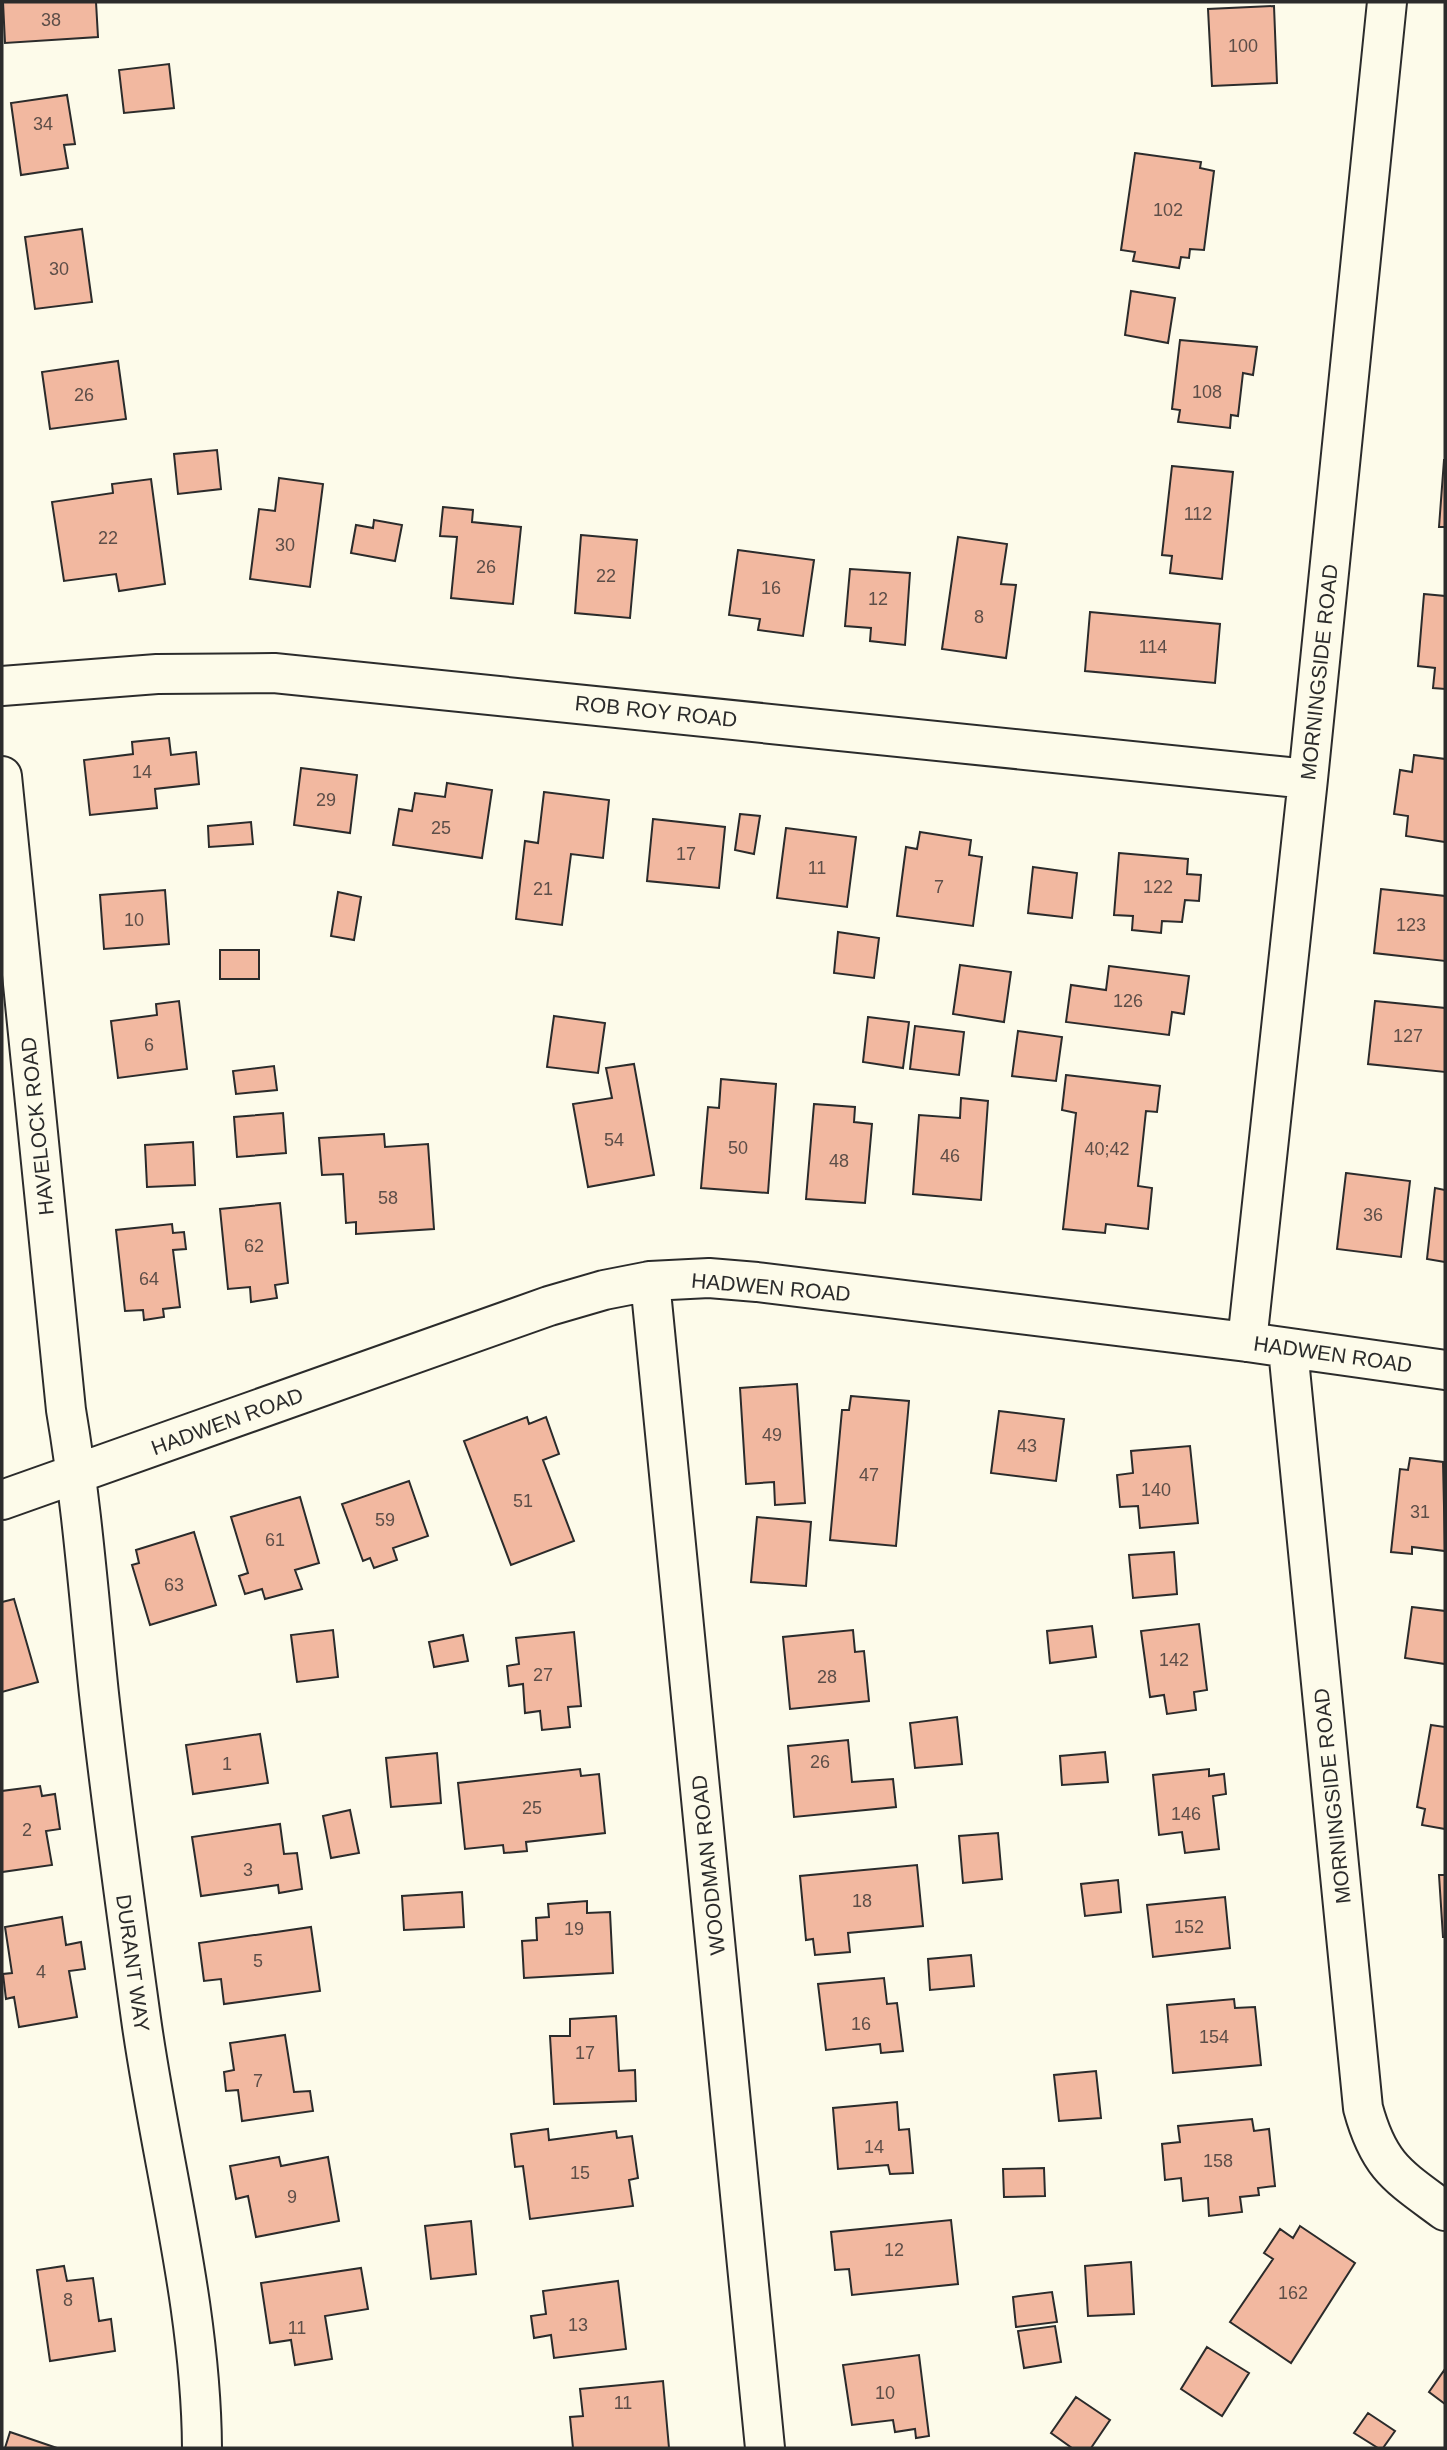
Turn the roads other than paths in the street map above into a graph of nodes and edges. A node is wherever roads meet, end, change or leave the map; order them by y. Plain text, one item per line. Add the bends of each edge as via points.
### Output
1 (1387, 2) edge
2 (2, 686) edge
3 (2, 776) edge
4 (1308, 779) junction
5 (650, 1281) junction
6 (1247, 1342) junction
7 (1288, 1349) junction
8 (1445, 1370) edge
9 (77, 1475) junction
10 (2, 1500) edge
11 (1445, 2211) edge
12 (202, 2448) edge
13 (765, 2448) edge

1 - 4 street, MORNINGSIDE ROAD
2 - 4 street, ROB ROY ROAD via 157,674 274,673
3 - 9 street, HAVELOCK ROAD via 66,1410
4 - 6 street, MORNINGSIDE ROAD
5 - 6 street, HADWEN ROAD via 709,1278 757,1282
5 - 9 street, HADWEN ROAD via 548,1306
5 - 13 street, WOODMAN ROAD
6 - 7 street, HADWEN ROAD
7 - 8 street, HADWEN ROAD
7 - 11 street, MORNINGSIDE ROAD via 1363,2108 1372,2141 1393,2173
9 - 10 street, HADWEN ROAD
9 - 12 street, DURANT WAY via 112,1811 194,2341

